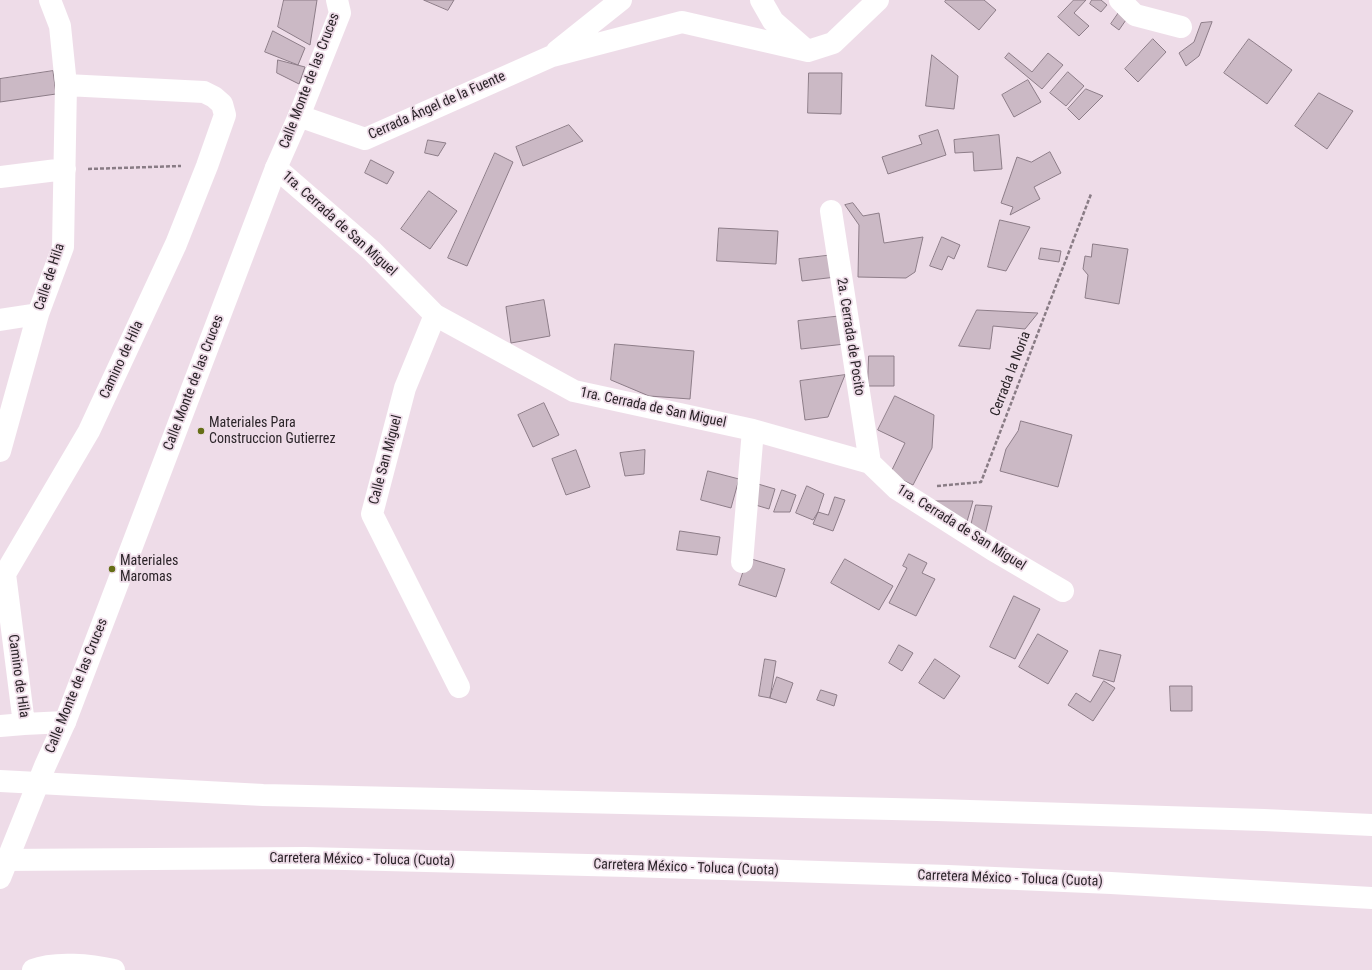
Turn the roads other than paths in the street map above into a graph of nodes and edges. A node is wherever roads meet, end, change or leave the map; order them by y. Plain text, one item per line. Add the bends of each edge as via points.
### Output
1 (50, 0) edge
2 (337, 0) edge
3 (621, 0) edge
4 (761, 0) edge
5 (878, 0) edge
6 (1120, 0) edge
7 (1141, 8) edge
8 (1181, 27) dead end
9 (808, 51) junction
10 (552, 56) junction
11 (66, 85) junction
12 (299, 116) junction
13 (276, 168) junction
14 (65, 169) junction
15 (0, 177) edge
16 (831, 211) dead end
17 (38, 314) junction
18 (435, 315) junction
19 (0, 320) edge
20 (753, 430) junction
21 (0, 451) edge
22 (870, 464) junction
23 (742, 562) dead end
24 (2, 567) edge
25 (1064, 591) dead end
26 (459, 687) dead end
27 (65, 722) junction
28 (24, 724) junction
29 (0, 726) edge
30 (0, 781) edge
31 (1372, 825) edge
32 (0, 860) edge
33 (0, 878) edge
34 (1372, 898) edge
35 (37, 969) edge
36 (114, 970) edge

1 - 11 main road, Calle de Hila via 60,26
2 - 12 main road, Calle Monte de las Cruces via 340,13
3 - 10 main road, Cerrada Ángel de la Fuente
4 - 9 main road via 773,21
5 - 9 main road via 833,43
6 - 7 main road
7 - 8 main road
9 - 10 main road, Cerrada Ángel de la Fuente via 682,22
10 - 12 main road, Cerrada Ángel de la Fuente via 365,139
11 - 14 main road, Calle de Hila
11 - 24 main road, Camino de Hila via 204,92 222,104 225,115 176,244 88,431
12 - 13 main road, Calle Monte de las Cruces
13 - 18 main road, 1ra. Cerrada de San Miguel via 372,251
13 - 27 main road, Calle Monte de las Cruces
14 - 15 main road
14 - 17 main road, Calle de Hila via 63,247
16 - 22 main road, 2a. Cerrada de Pocito
17 - 19 main road
17 - 21 main road, Calle de Hila
18 - 20 main road, 1ra. Cerrada de San Miguel via 574,391
18 - 26 main road, Calle San Miguel via 405,388 372,514
20 - 22 main road, 1ra. Cerrada de San Miguel
20 - 23 main road
22 - 25 main road, 1ra. Cerrada de San Miguel via 897,489 993,550
24 - 28 main road, Camino de Hila
27 - 28 main road, Camino de Hila
27 - 33 main road, Calle Monte de las Cruces
28 - 29 main road
30 - 31 main road via 263,795 937,810
32 - 34 main road, Carretera México - Toluca (Cuota) via 305,858 636,866 1111,883
35 - 36 main road via 68,965 98,966

